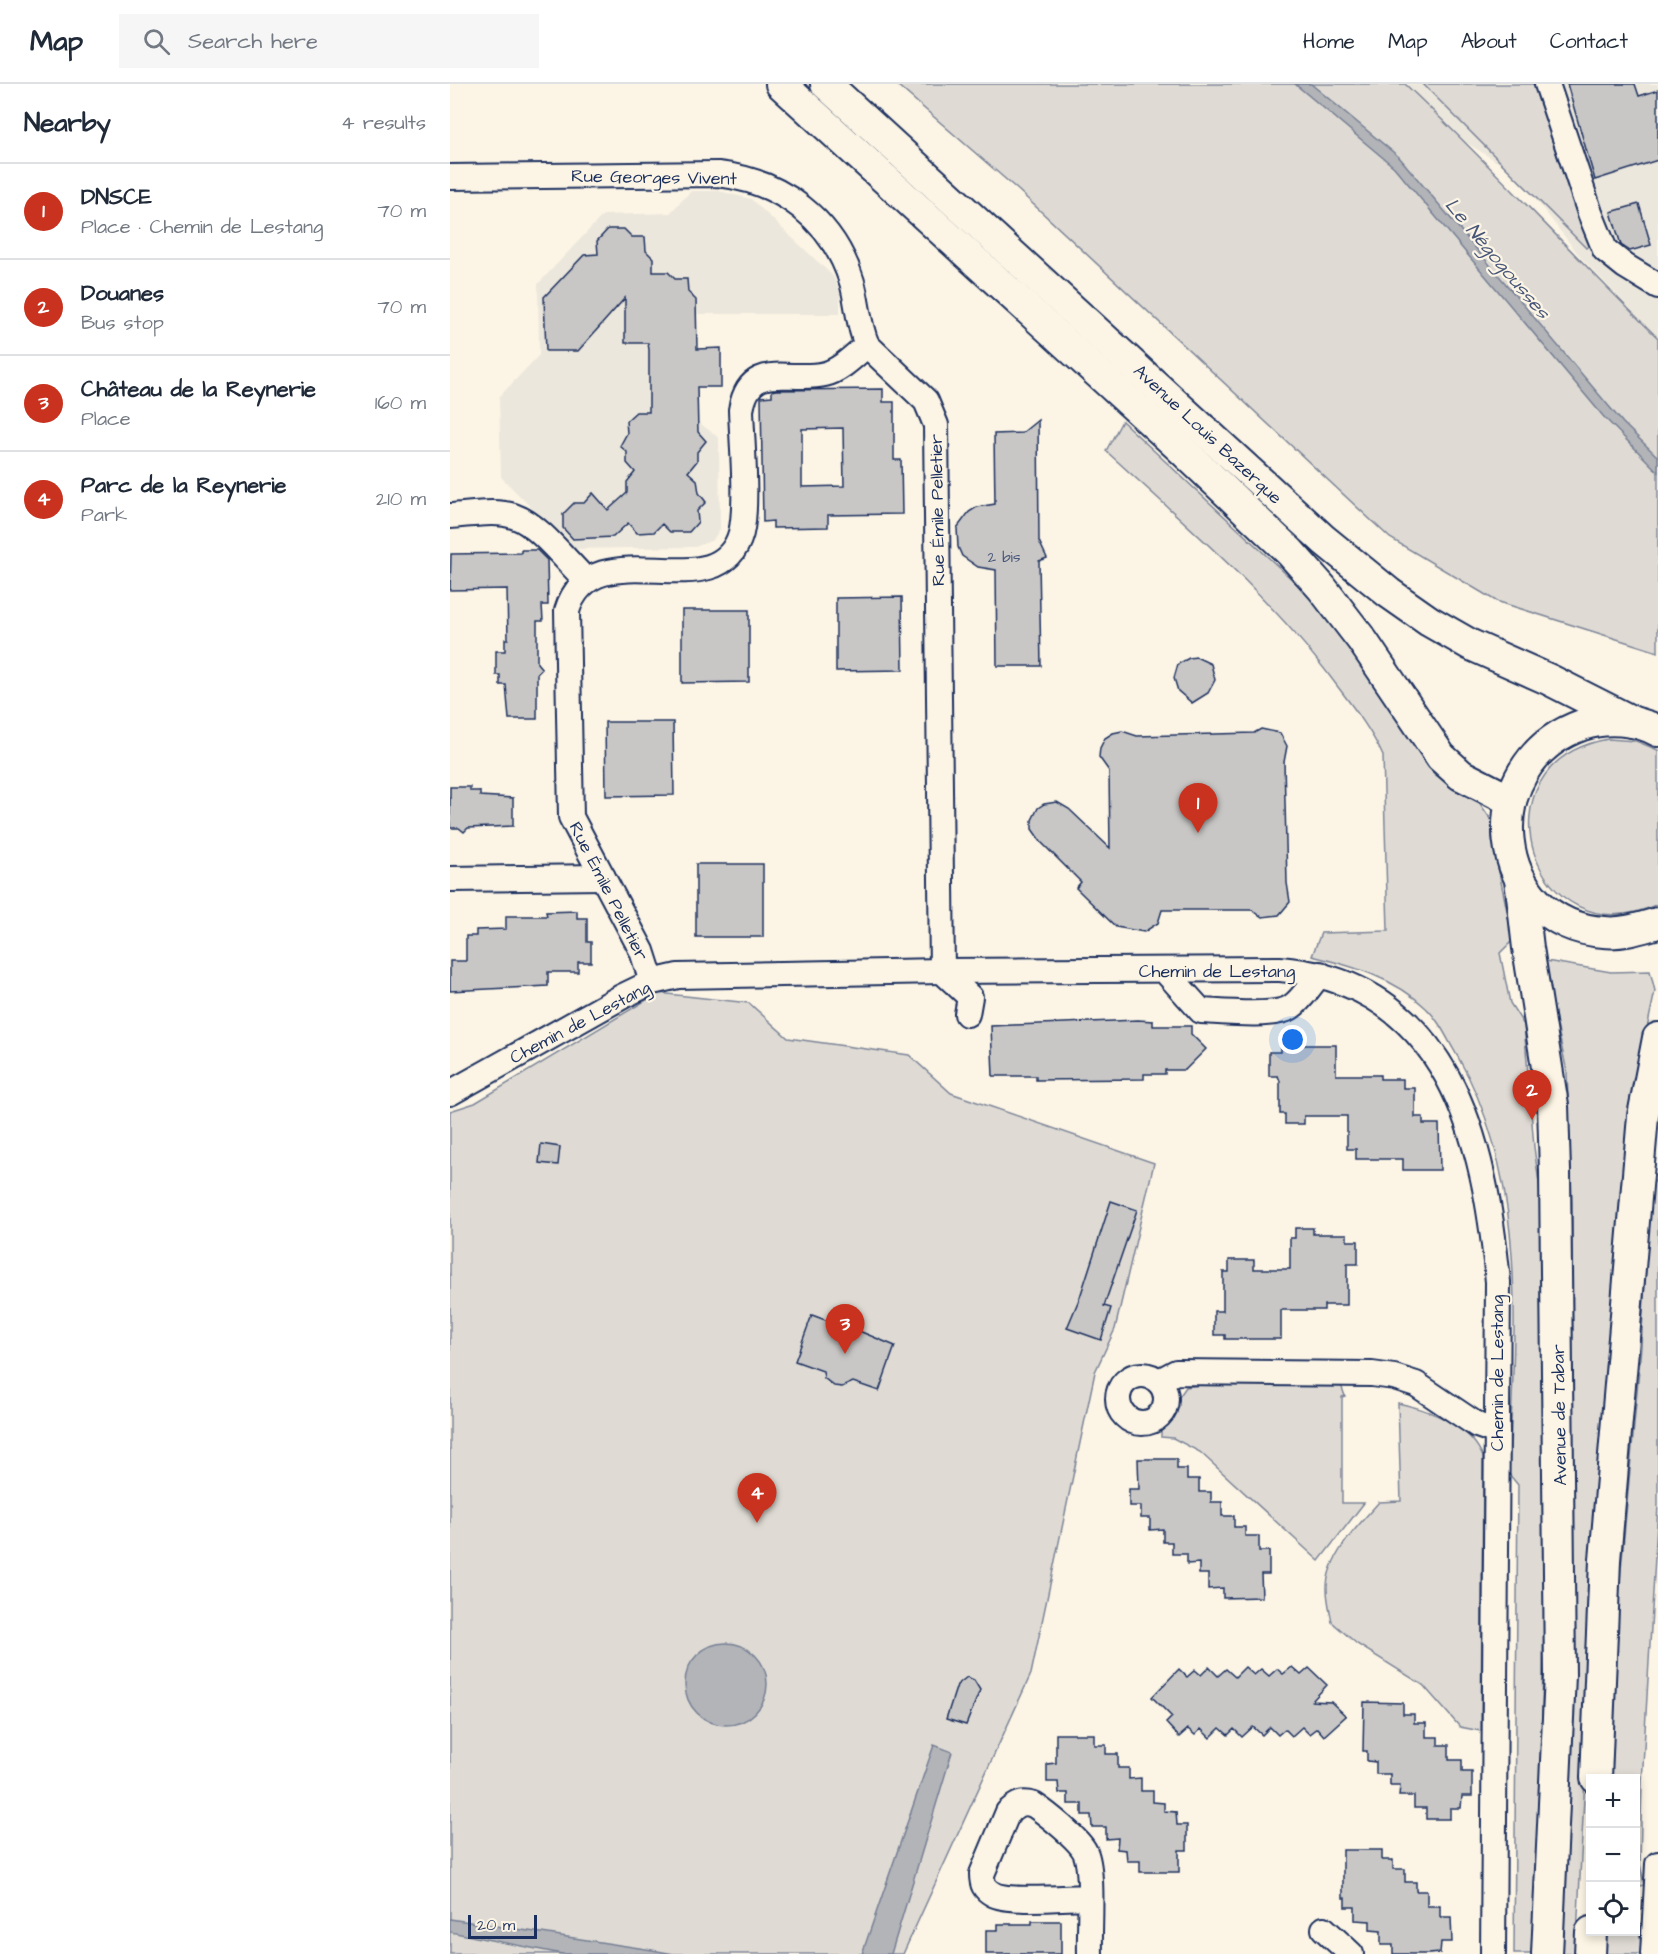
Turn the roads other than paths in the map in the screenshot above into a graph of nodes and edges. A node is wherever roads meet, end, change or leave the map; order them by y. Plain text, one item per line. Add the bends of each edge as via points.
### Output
1 (764, 84) edge
2 (781, 84) edge
3 (826, 84) edge
4 (1547, 84) edge
5 (829, 129) junction
6 (450, 177) edge
7 (1658, 286) edge
8 (867, 345) junction
9 (450, 516) edge
10 (586, 580) junction
11 (1646, 726) edge
12 (1510, 800) junction
13 (603, 877) junction
14 (450, 879) edge
15 (1520, 879) junction
16 (1658, 923) edge
17 (942, 971) junction
18 (1165, 971) junction
19 (1320, 974) junction
20 (652, 982) junction
21 (967, 1014) dead end
22 (1658, 1038) edge
23 (1652, 1082) edge
24 (450, 1093) edge
25 (1160, 1381) dead end
26 (1497, 1432) junction
27 (1596, 1774) edge
28 (1658, 1864) edge
29 (1089, 1897) junction
30 (1645, 1905) edge
31 (1324, 1929) dead end
32 (1591, 1936) edge
33 (1090, 1954) edge
34 (1351, 1954) edge
35 (1493, 1954) edge
36 (1547, 1954) edge
37 (1590, 1954) edge
38 (1653, 1954) edge

1 - 5 street
2 - 5 main road, Avenue Louis Bazerque
3 - 11 main road, Avenue Louis Bazerque via 1324,540 1389,594 1471,645
4 - 7 street via 1605,250
5 - 12 main road, Avenue Louis Bazerque via 1290,552 1362,640 1441,756 1461,775
6 - 8 street, Rue Georges Vivent via 718,174 761,182 796,204 829,235 852,282
8 - 10 street via 830,372 763,377 749,387 741,410 743,517 735,546 725,558 703,569 608,571
8 - 17 street, Rue Émile Pelletier via 926,401 936,425
9 - 10 street via 515,516 528,523
10 - 13 street, Rue Émile Pelletier via 567,611 569,805 574,825
11 - 12 main road via 1610,720 1588,723 1556,737 1530,759
12 - 15 main road via 1509,844
13 - 14 street
13 - 20 street, Rue Émile Pelletier via 642,951
15 - 16 main road via 1536,900 1579,927 1604,932 1630,931
15 - 36 main road, Avenue de Tabar via 1553,1105 1555,1172 1560,1664
17 - 18 street, Chemin de Lestang
17 - 20 street, Chemin de Lestang via 678,976
17 - 21 street via 970,997
18 - 19 street, Chemin de Lestang via 1280,969
18 - 19 street via 1201,1011 1235,1012 1279,1012 1292,1006
19 - 26 street, Chemin de Lestang via 1369,996 1417,1031 1441,1064 1464,1113 1482,1170 1498,1282
20 - 24 street, Chemin de Lestang
22 - 23 main road
23 - 27 main road via 1605,1560
25 - 26 street via 1176,1372 1387,1376 1416,1384 1477,1425
26 - 35 street, Chemin de Lestang
28 - 30 street
29 - 29 street via 1084,1850 1034,1804 1015,1805 1008,1812 982,1874 986,1890 1004,1898
29 - 33 street
30 - 38 street
31 - 34 street
32 - 37 main road

